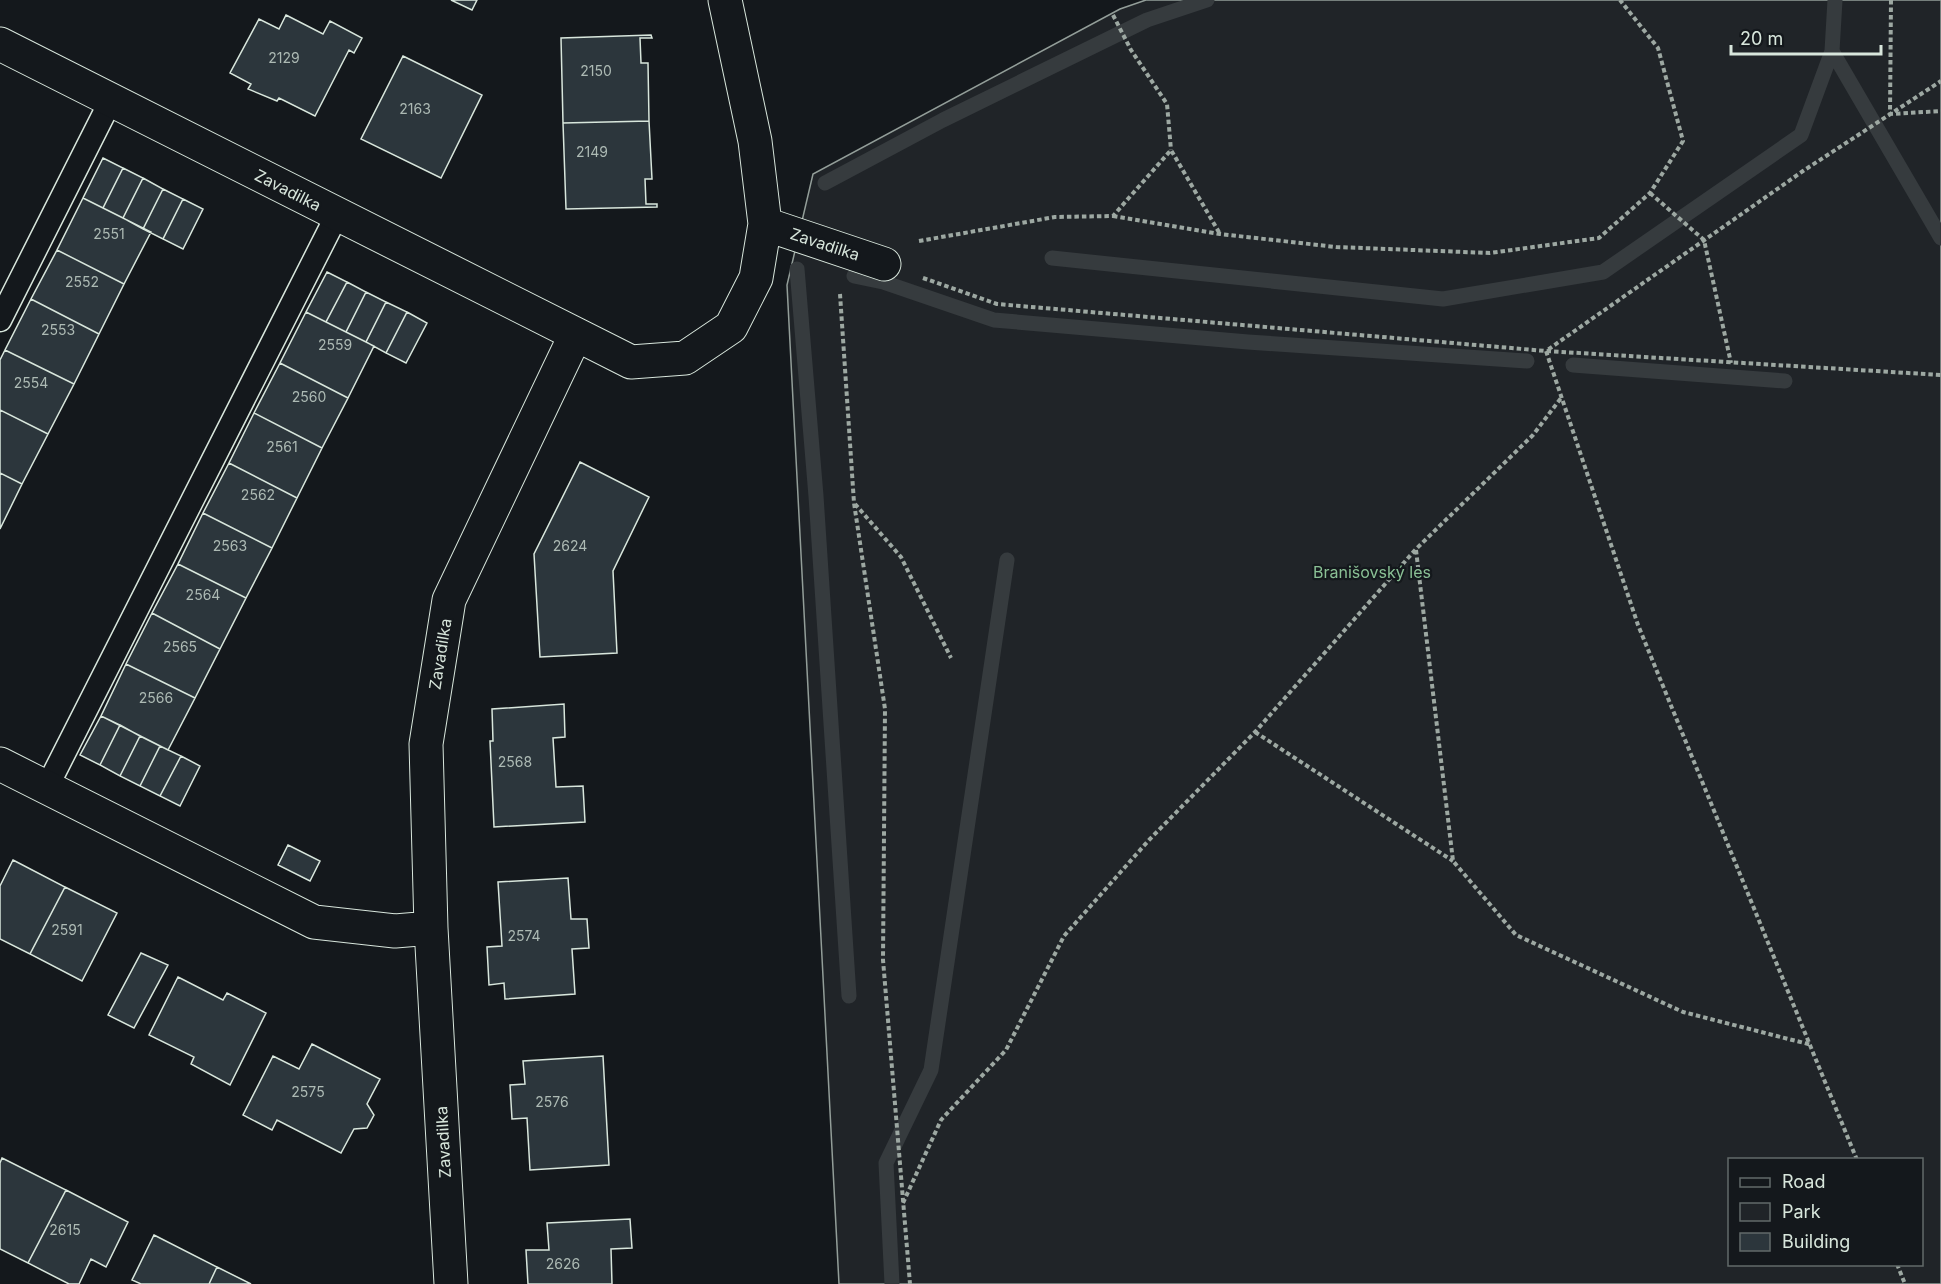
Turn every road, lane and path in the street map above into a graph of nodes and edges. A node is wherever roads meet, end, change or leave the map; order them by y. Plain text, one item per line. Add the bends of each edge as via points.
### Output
1 (725, 0) edge
2 (1620, 0) edge
3 (1891, 0) edge
4 (1113, 15) dead end
5 (0, 44) edge
6 (1941, 81) edge
7 (111, 100) junction
8 (1941, 111) edge
9 (1890, 114) junction
10 (1171, 150) junction
11 (1650, 192) junction
12 (337, 215) junction
13 (1113, 216) junction
14 (765, 224) junction
15 (1220, 234) junction
16 (1704, 240) junction
17 (845, 250) junction
18 (884, 264) joint
19 (0, 320) edge
20 (575, 336) junction
21 (1546, 351) junction
22 (1731, 363) junction
23 (1941, 375) edge
24 (1561, 398) junction
25 (854, 503) junction
26 (1416, 549) junction
27 (951, 658) dead end
28 (1255, 732) junction
29 (0, 764) edge
30 (46, 787) junction
31 (1453, 861) junction
32 (432, 928) junction
33 (1812, 1046) junction
34 (1856, 1158) edge
35 (903, 1203) junction
36 (1899, 1266) edge
37 (451, 1284) edge
38 (910, 1284) edge
39 (1905, 1284) edge

1 - 14 street, Zavadilka via 755,141
2 - 11 path via 1658,48 1683,141
3 - 9 path
4 - 10 path via 1167,104
5 - 7 street, Zavadilka
6 - 9 path
7 - 12 street, Zavadilka
7 - 19 lane
8 - 9 path
9 - 16 path
10 - 13 path
10 - 15 path
11 - 15 path via 1599,238 1490,253 1336,247
11 - 16 path
12 - 20 street, Zavadilka
12 - 30 lane
13 - 15 path
13 - 17 path via 1055,217
14 - 17 street, Zavadilka
14 - 20 street, Zavadilka via 756,278 731,327 685,358 631,362
16 - 21 path
16 - 22 path
17 - 18 street, Zavadilka
17 - 25 path
18 - 21 path via 997,304
20 - 32 street, Zavadilka via 449,600 426,744
21 - 22 path
21 - 24 path
22 - 23 path
24 - 26 path via 1533,435
24 - 33 path via 1638,624
25 - 27 path via 901,557
25 - 35 path via 885,709 883,960
26 - 28 path
26 - 31 path
28 - 31 path
28 - 35 path via 1149,840 1064,936 1006,1050 941,1120
29 - 30 street
30 - 32 street via 314,922 395,931
31 - 33 path via 1516,935 1683,1012
32 - 37 street, Zavadilka
33 - 34 path
35 - 38 path
36 - 39 path

